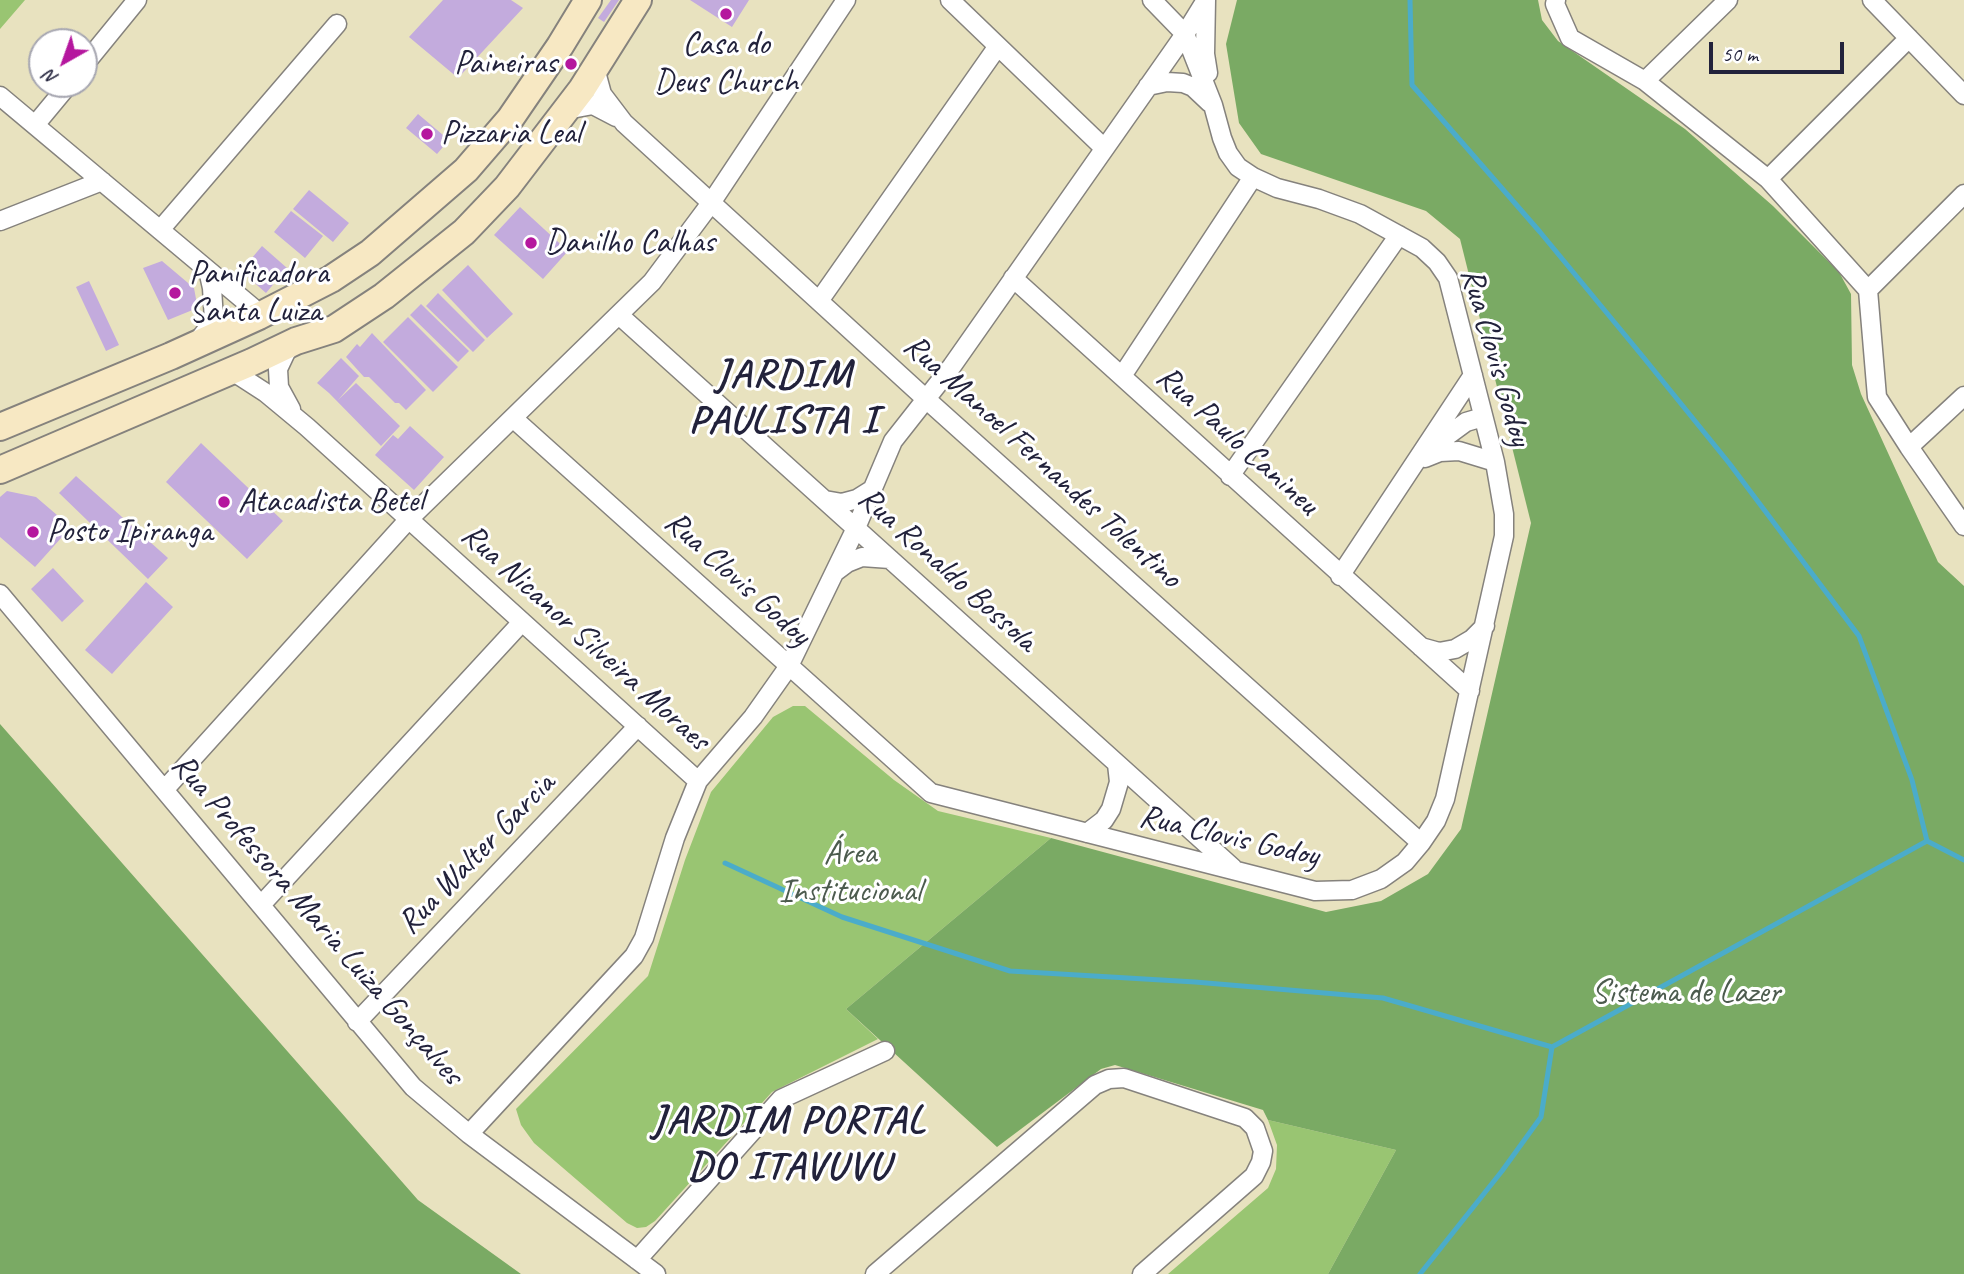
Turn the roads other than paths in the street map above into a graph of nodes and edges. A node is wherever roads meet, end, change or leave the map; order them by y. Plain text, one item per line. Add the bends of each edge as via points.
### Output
1 (137, 0) edge
2 (588, 0) edge
3 (638, 0) edge
4 (846, 0) edge
5 (950, 0) edge
6 (1152, 0) edge
7 (1206, 0) edge
8 (1556, 0) edge
9 (1728, 0) edge
10 (1872, 0) edge
11 (337, 24) dead end
12 (1188, 29) junction
13 (1909, 38) junction
14 (998, 46) junction
15 (98, 48) edge
16 (1205, 54) junction
17 (596, 68) junction
18 (1645, 81) junction
19 (1147, 86) junction
20 (1964, 95) edge
21 (0, 96) edge
22 (57, 98) edge
23 (1213, 105) junction
24 (566, 110) junction
25 (1073, 119) junction
26 (1125, 119) junction
27 (624, 122) junction
28 (35, 125) junction
29 (1104, 148) junction
30 (1252, 177) junction
31 (1769, 179) junction
32 (102, 181) junction
33 (1964, 194) edge
34 (710, 203) junction
35 (0, 221) edge
36 (160, 230) junction
37 (1399, 235) junction
38 (208, 270) junction
39 (1013, 278) junction
40 (1868, 290) junction
41 (818, 301) junction
42 (619, 315) junction
43 (259, 316) junction
44 (182, 351) junction
45 (282, 354) junction
46 (233, 370) junction
47 (1473, 375) junction
48 (1122, 376) junction
49 (1964, 396) edge
50 (926, 399) junction
51 (1483, 417) junction
52 (514, 419) junction
53 (0, 427) edge
54 (307, 427) junction
55 (1909, 447) junction
56 (1419, 461) junction
57 (1495, 461) junction
58 (0, 470) edge
59 (1230, 476) junction
60 (873, 489) junction
61 (825, 500) junction
62 (409, 519) junction
63 (1964, 526) edge
64 (856, 528) junction
65 (890, 559) junction
66 (833, 575) junction
67 (1340, 576) junction
68 (0, 594) edge
69 (522, 622) junction
70 (1485, 626) junction
71 (1421, 647) junction
72 (789, 666) junction
73 (1471, 691) junction
74 (638, 726) junction
75 (1117, 764) junction
76 (698, 781) junction
77 (165, 789) junction
78 (1087, 833) junction
79 (1421, 844) junction
80 (1234, 869) junction
81 (261, 905) junction
82 (356, 1022) junction
83 (885, 1051) dead end
84 (469, 1134) junction
85 (637, 1260) junction
86 (656, 1274) edge
87 (875, 1274) edge
88 (1142, 1274) edge

1 - 15 street
2 - 43 main road via 510,119 466,170 369,253 331,279
3 - 17 main road
4 - 34 street
5 - 14 street
6 - 12 street
7 - 12 street, Rua Clovis Godoy
7 - 16 street, Rua Clovis Godoy
8 - 18 street via 1570,38
9 - 18 street
10 - 13 street
11 - 36 street
12 - 16 street, Rua Clovis Godoy via 1199,36
12 - 19 street
12 - 23 street, Rua Clovis Godoy
13 - 20 street
13 - 31 street
14 - 25 street
14 - 41 street
16 - 23 street, Rua Clovis Godoy
17 - 24 main road
17 - 27 street, Rua Manoel Fernandes Tolentino via 602,94
18 - 31 street
19 - 23 street via 1184,83
19 - 26 street
21 - 28 street
22 - 28 street
23 - 30 street, Rua Clovis Godoy via 1228,153
24 - 27 street, Rua Manoel Fernandes Tolentino via 593,106
24 - 45 main road via 507,187 464,232 384,296 334,329
25 - 26 street via 1098,127
25 - 29 street
26 - 29 street
27 - 34 street, Rua Manoel Fernandes Tolentino
28 - 32 street
29 - 39 street
30 - 37 street, Rua Clovis Godoy via 1360,214
30 - 48 street
31 - 40 street
32 - 35 street
32 - 36 street
33 - 40 street
34 - 41 street, Rua Manoel Fernandes Tolentino
34 - 42 street via 652,282
36 - 38 street
37 - 47 street, Rua Clovis Godoy via 1422,248 1448,278
37 - 59 street
38 - 43 street
38 - 44 street via 214,320
39 - 48 street, Rua Paulo Canineu
39 - 50 street
40 - 55 street via 1877,397
41 - 50 street, Rua Manoel Fernandes Tolentino
42 - 52 street
42 - 61 street, Rua Ronaldo Bossola
43 - 44 main road
43 - 45 main road
44 - 46 main road
44 - 53 main road
45 - 46 main road
45 - 54 street, Rua Nicanor Silveira Moraes via 279,387 286,404
46 - 54 street, Rua Nicanor Silveira Moraes
46 - 58 main road
47 - 51 street, Rua Clovis Godoy
47 - 56 street
48 - 59 street, Rua Paulo Canineu
49 - 55 street
50 - 60 street via 893,441
50 - 79 street, Rua Manoel Fernandes Tolentino
51 - 56 street via 1454,429
51 - 57 street, Rua Clovis Godoy
52 - 62 street
52 - 72 street, Rua Clovis Godoy
54 - 62 street, Rua Nicanor Silveira Moraes
55 - 63 street
56 - 57 street via 1440,452 1459,451
56 - 67 street
57 - 70 street, Rua Clovis Godoy via 1505,523
59 - 67 street, Rua Paulo Canineu
60 - 61 street via 842,503
60 - 64 street
61 - 64 street, Rua Ronaldo Bossola
62 - 69 street, Rua Nicanor Silveira Moraes
62 - 77 street
64 - 65 street, Rua Ronaldo Bossola
64 - 66 street
65 - 66 street via 862,557
65 - 75 street, Rua Ronaldo Bossola
66 - 72 street
67 - 71 street, Rua Paulo Canineu
68 - 77 street, Rua Professora Maria Luiza Gonçalves
69 - 74 street, Rua Nicanor Silveira Moraes
69 - 81 street
70 - 71 street via 1455,649 1439,652
70 - 73 street, Rua Clovis Godoy
71 - 73 street, Rua Paulo Canineu
72 - 76 street
72 - 78 street, Rua Clovis Godoy via 931,793
73 - 79 street, Rua Clovis Godoy via 1444,799
74 - 76 street, Rua Nicanor Silveira Moraes
74 - 82 street, Rua Walter Garcia
75 - 78 street via 1116,796 1104,820
75 - 80 street, Rua Ronaldo Bossola
76 - 84 street via 634,956
77 - 81 street, Rua Professora Maria Luiza Gonçalves
78 - 80 street, Rua Clovis Godoy
79 - 80 street, Rua Clovis Godoy via 1381,879 1352,890 1315,891
81 - 82 street, Rua Professora Maria Luiza Gonçalves
82 - 84 street, Rua Professora Maria Luiza Gonçalves via 413,1087
83 - 85 street via 782,1099
84 - 85 street, Rua Professora Maria Luiza Gonçalves
85 - 86 street, Rua Professora Maria Luiza Gonçalves
87 - 88 street via 1095,1085 1124,1078 1245,1118 1255,1128 1263,1151 1254,1176

